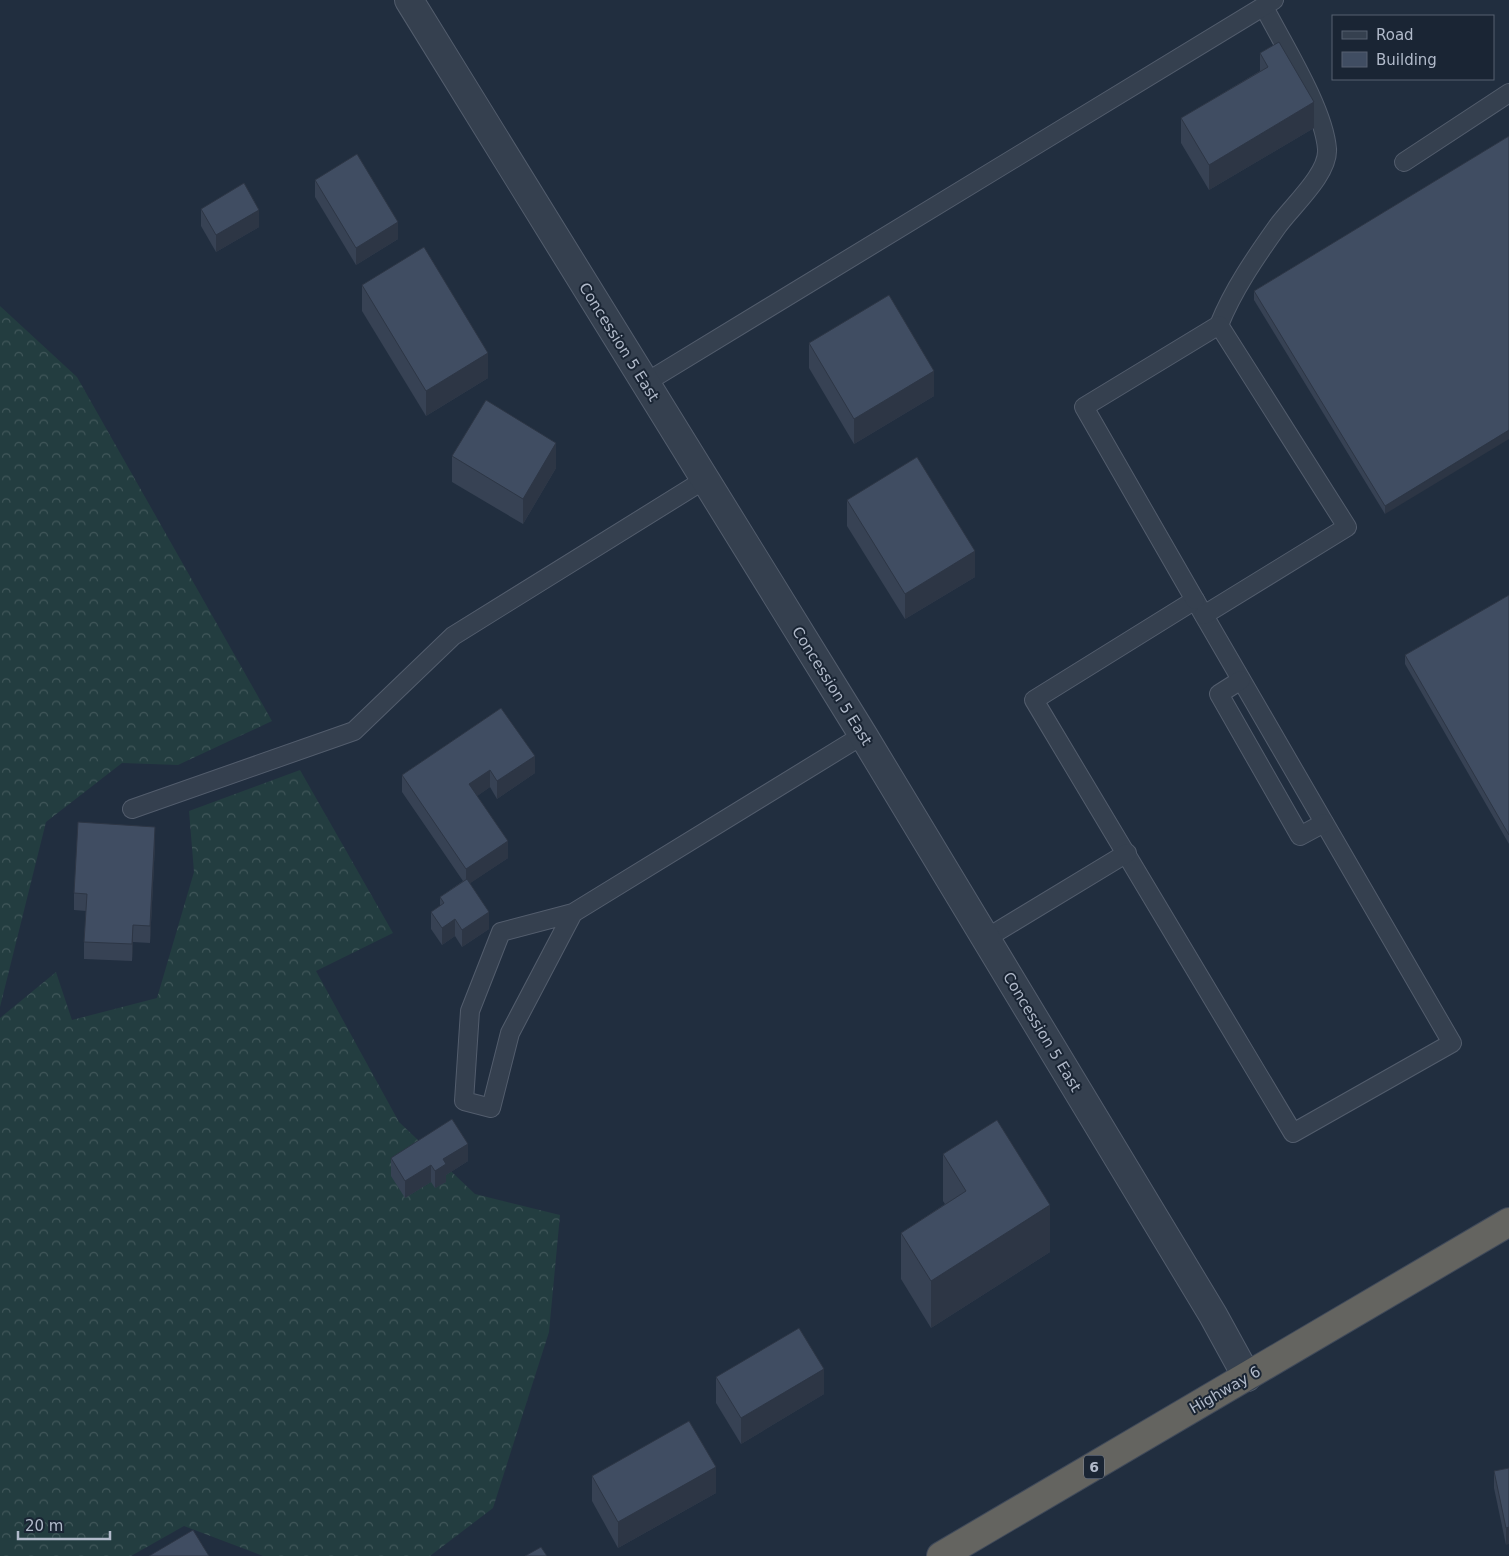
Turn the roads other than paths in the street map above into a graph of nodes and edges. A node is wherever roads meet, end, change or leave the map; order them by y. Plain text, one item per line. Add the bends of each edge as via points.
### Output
1 (409, 0) edge
2 (1269, 3) edge
3 (1509, 93) edge
4 (1404, 162) dead end
5 (1219, 325) junction
6 (645, 383) junction
7 (704, 480) junction
8 (1200, 608) junction
9 (1242, 680) junction
10 (863, 735) junction
11 (132, 809) dead end
12 (1324, 823) junction
13 (1127, 853) junction
14 (573, 913) junction
15 (986, 939) junction
16 (1509, 1222) edge
17 (1247, 1377) junction
18 (965, 1549) edge
19 (941, 1556) edge

1 - 6 street, Concession 5 East
2 - 5 lane via 1325,130 1328,151 1315,180 1277,226 1237,287
2 - 6 lane
3 - 4 lane
5 - 8 lane via 1084,407
5 - 8 lane via 1347,527
6 - 7 street, Concession 5 East
7 - 10 street, Concession 5 East
7 - 11 lane via 453,636 354,731
8 - 9 lane
8 - 13 lane via 1034,700
9 - 12 lane
9 - 12 lane via 1219,694 1300,836
10 - 14 lane
10 - 15 street, Concession 5 East
12 - 13 lane via 1452,1043 1293,1133
13 - 15 lane
14 - 14 lane via 502,932 470,1011 464,1101 491,1108 510,1033
15 - 17 street, Concession 5 East via 1213,1315
16 - 17 highway, Highway 6 / 6
17 - 18 highway, Highway 6 / 6
18 - 19 highway, Highway 6 / 6

